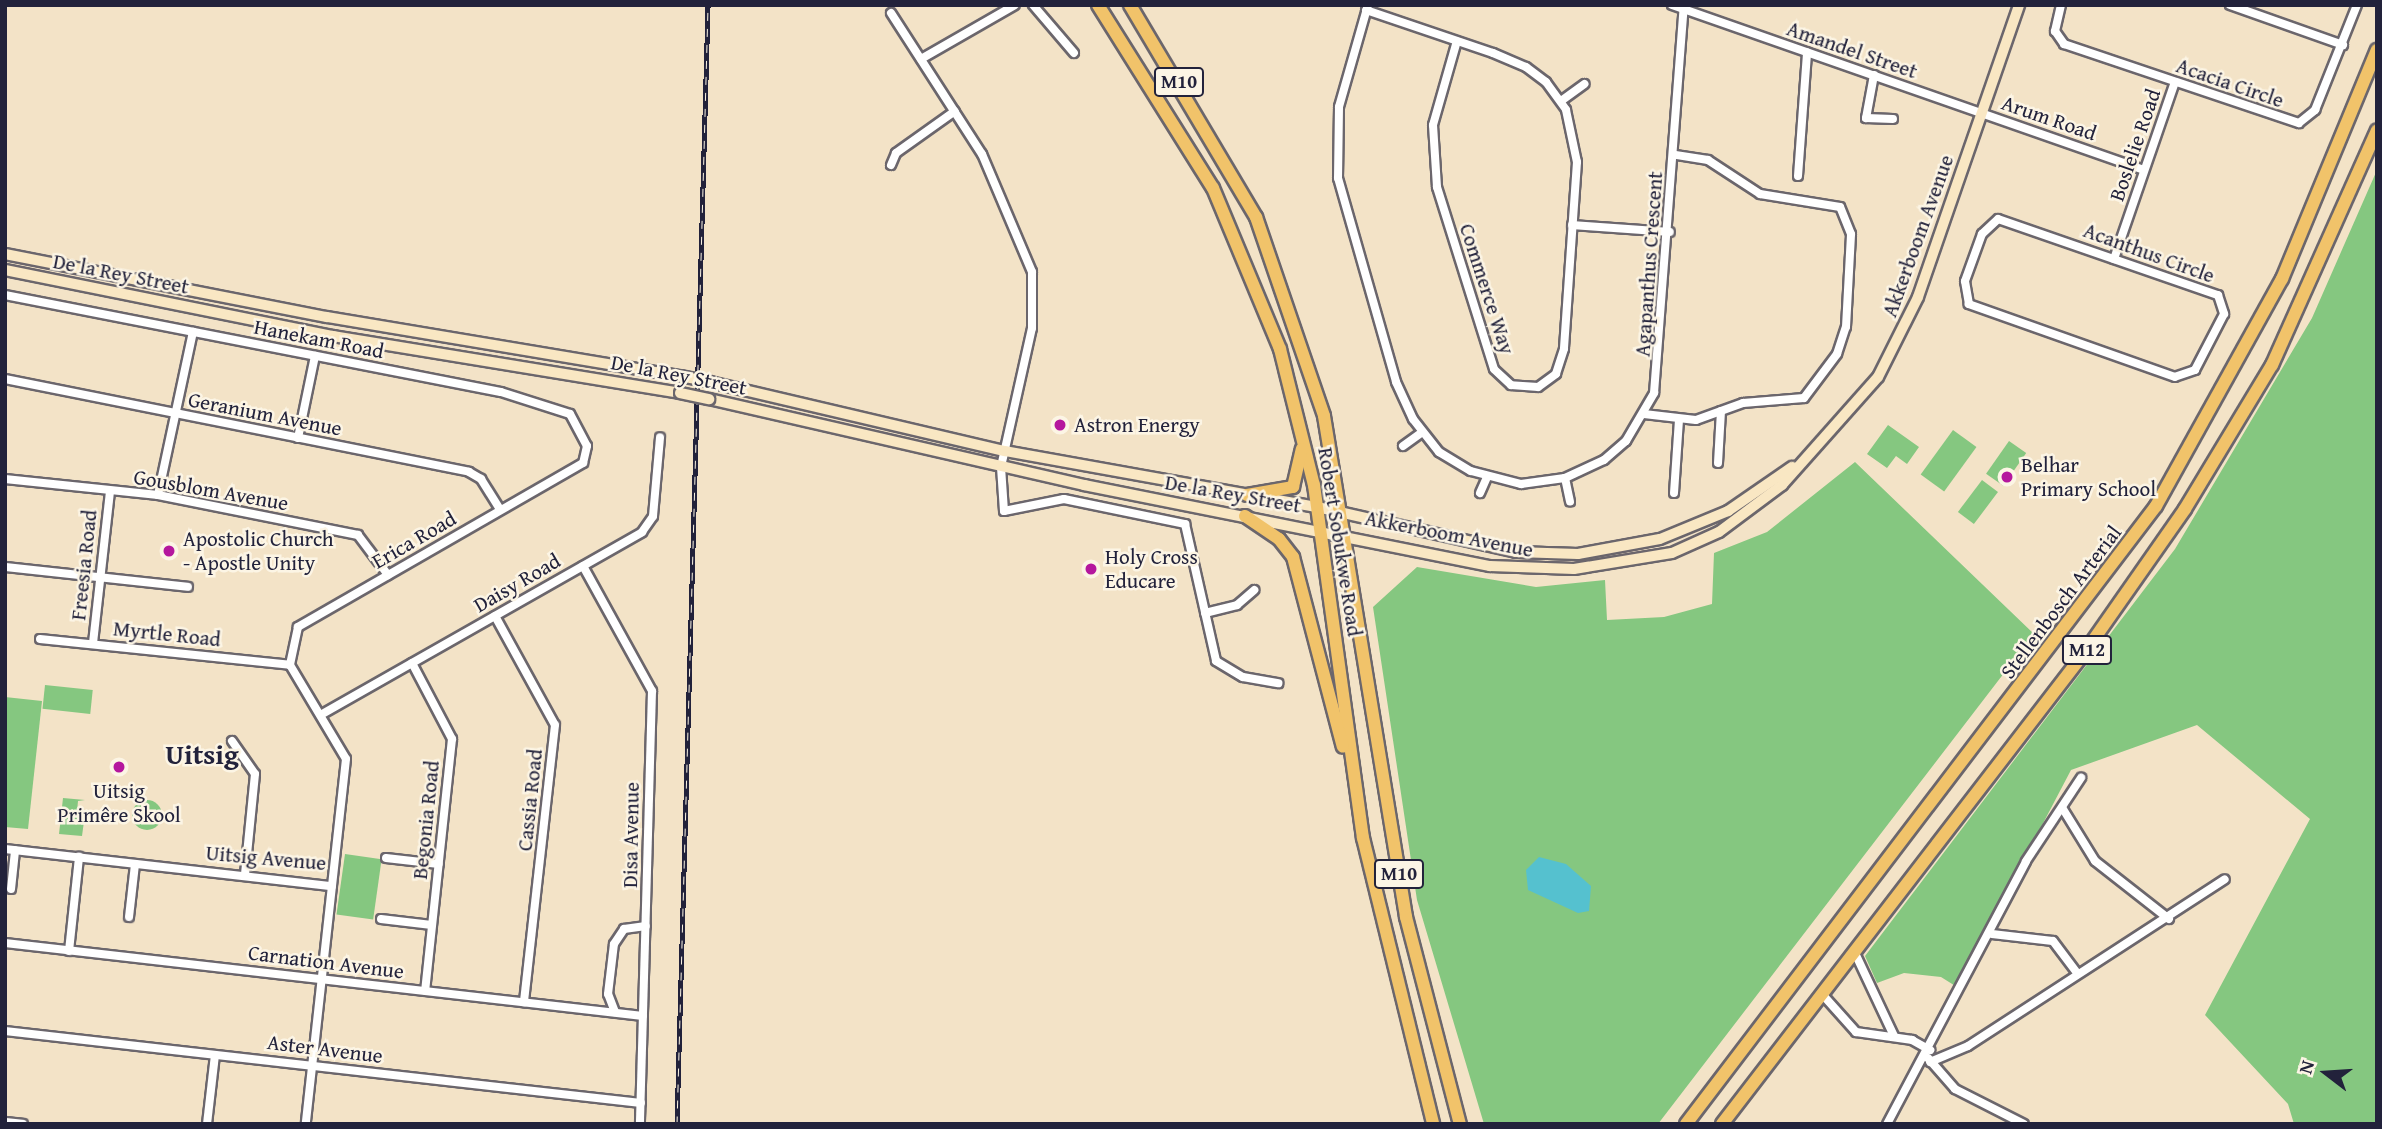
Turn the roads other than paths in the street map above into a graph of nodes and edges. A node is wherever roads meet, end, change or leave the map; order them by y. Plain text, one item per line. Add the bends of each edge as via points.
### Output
1 (1015, 5) edge
2 (1033, 5) edge
3 (1098, 5) edge
4 (1130, 5) edge
5 (1672, 5) edge
6 (2019, 5) edge
7 (2061, 5) edge
8 (2230, 5) edge
9 (2357, 5) edge
10 (1367, 7) edge
11 (1684, 7) edge
12 (891, 13) dead end
13 (1457, 41) junction
14 (2343, 45) junction
15 (2377, 50) edge
16 (1807, 52) junction
17 (1074, 53) dead end
18 (921, 60) junction
19 (1874, 75) junction
20 (2175, 82) junction
21 (1584, 84) dead end
22 (1561, 101) junction
23 (955, 111) junction
24 (1982, 113) junction
25 (1893, 119) dead end
26 (2377, 130) edge
27 (1675, 155) junction
28 (891, 164) dead end
29 (2144, 170) junction
30 (1798, 176) dead end
31 (1572, 225) junction
32 (1670, 232) junction
33 (5, 254) edge
34 (2114, 259) junction
35 (5, 270) edge
36 (5, 295) edge
37 (192, 332) junction
38 (315, 356) junction
39 (5, 379) edge
40 (1721, 411) junction
41 (175, 414) junction
42 (1644, 414) junction
43 (1679, 419) junction
44 (1303, 432) junction
45 (1422, 432) junction
46 (660, 437) dead end
47 (298, 438) junction
48 (1403, 446) dead end
49 (1005, 451) junction
50 (1809, 456) junction
51 (583, 463) joint
52 (1718, 463) dead end
53 (1002, 467) junction
54 (1487, 477) junction
55 (1564, 478) junction
56 (5, 479) edge
57 (110, 491) junction
58 (1480, 493) dead end
59 (1674, 493) dead end
60 (158, 495) junction
61 (1247, 495) junction
62 (1570, 500) dead end
63 (1317, 507) junction
64 (500, 510) junction
65 (1338, 511) junction
66 (1245, 516) junction
67 (1320, 529) junction
68 (1341, 534) junction
69 (583, 566) junction
70 (5, 567) edge
71 (388, 575) junction
72 (100, 578) junction
73 (188, 587) dead end
74 (1254, 590) dead end
75 (1205, 612) junction
76 (495, 616) junction
77 (40, 639) dead end
78 (93, 643) junction
79 (412, 663) junction
80 (290, 665) junction
81 (1278, 683) dead end
82 (324, 713) junction
83 (232, 741) dead end
84 (2081, 778) dead end
85 (1357, 805) junction
86 (2063, 809) junction
87 (10, 849) edge
88 (79, 857) junction
89 (386, 858) dead end
90 (135, 864) junction
91 (439, 864) junction
92 (245, 875) junction
93 (2225, 879) dead end
94 (332, 886) junction
95 (11, 889) dead end
96 (130, 917) dead end
97 (381, 919) dead end
98 (2169, 919) junction
99 (432, 925) junction
100 (646, 926) junction
101 (1992, 934) junction
102 (5, 943) edge
103 (69, 951) junction
104 (1854, 951) junction
105 (2076, 971) junction
106 (322, 980) junction
107 (425, 991) junction
108 (1822, 994) junction
109 (524, 1002) junction
110 (615, 1012) junction
111 (643, 1016) junction
112 (5, 1031) edge
113 (1894, 1036) junction
114 (215, 1055) junction
115 (1929, 1056) junction
116 (313, 1066) junction
117 (641, 1103) junction
118 (5, 1122) edge
119 (23, 1124) edge
120 (207, 1124) edge
121 (306, 1124) edge
122 (640, 1124) edge
123 (1433, 1124) edge
124 (1460, 1124) edge
125 (1686, 1124) edge
126 (1723, 1124) edge
127 (1887, 1124) edge
128 (2024, 1124) edge

1 - 18 street
2 - 17 street
3 - 44 main road, Robert Sobukwe Road / M10 via 1238,236
4 - 65 main road, Robert Sobukwe Road / M10 via 1227,160 1261,229 1324,416
5 - 11 street, Amandel Street
6 - 24 main road, Akkerboom Avenue
7 - 20 street, Acacia Circle via 2054,32 2064,44
8 - 14 street
9 - 14 street, Acacia Circle
10 - 13 street, Commerce Way
10 - 45 street, Agapanthus Crescent via 1339,107 1338,178 1396,382
11 - 16 street, Amandel Street
11 - 27 street, Agapanthus Crescent
12 - 18 street
13 - 22 street, Commerce Way via 1525,67
13 - 31 street, Commerce Way via 1436,107 1432,159 1490,358 1511,385 1538,387 1561,366
14 - 20 street, Acacia Circle via 2315,110 2299,123
15 - 125 main road, Stellenbosch Arterial / M12 via 2281,279 2162,496
16 - 19 street, Amandel Street
16 - 30 street
18 - 23 street
19 - 24 street, Amandel Street
19 - 25 street via 1866,118
20 - 29 street, Boslelie Road
21 - 22 street
22 - 31 street, Commerce Way via 1576,145
23 - 28 street via 896,153
23 - 49 street via 982,154 1036,293
24 - 29 street, Arum Road
24 - 50 main road, Akkerboom Avenue via 1902,336 1864,397
26 - 104 main road, M12 via 2309,289 2218,458 2085,652
27 - 32 street, Agapanthus Crescent
27 - 40 street via 1708,160 1760,194 1824,200 1840,207 1851,234 1845,333 1812,390 1794,401 1753,401
29 - 34 street, Boslelie Road
31 - 32 street
32 - 42 street, Agapanthus Crescent via 1658,375
33 - 49 main road, De la Rey Street, bridge via 327,317 680,376
34 - 34 street, Acanthus Circle via 1998,219 1982,234 1965,297 1976,307 2155,370 2190,375 2222,319 2221,300
35 - 53 main road, De la Rey Street, bridge via 320,333 680,393
36 - 37 street, Hanekam Road
37 - 38 street, Hanekam Road
37 - 41 street
38 - 47 street
38 - 51 street, Hanekam Road via 560,407 587,446
39 - 41 street, Geranium Avenue
40 - 43 street via 1707,419
40 - 52 street
41 - 47 street, Geranium Avenue
41 - 60 street
42 - 43 street
42 - 55 street, Agapanthus Crescent via 1613,453
43 - 59 street
44 - 61 main road via 1296,484
44 - 63 main road, Robert Sobukwe Road / M10
45 - 48 street
45 - 54 street, Agapanthus Crescent via 1451,461
46 - 69 street, Daisy Road via 648,527
47 - 64 street, Geranium Avenue via 473,473
49 - 53 street
49 - 61 main road, De la Rey Street
50 - 65 main road, Akkerboom Avenue via 1703,523 1600,552 1497,550
50 - 68 main road, Akkerboom Avenue via 1719,533 1642,562 1522,570
51 - 64 street, Erica Road
53 - 66 main road, De la Rey Street
53 - 75 street via 1004,511 1064,499 1185,523
54 - 55 street, Agapanthus Crescent via 1521,484
54 - 58 street
55 - 62 street
56 - 57 street, Gousblom Avenue
57 - 60 street, Gousblom Avenue
57 - 72 street, Freesia Road
60 - 71 street, Gousblom Avenue via 361,536
61 - 63 main road, De la Rey Street
63 - 65 main road, De la Rey Street
63 - 67 main road, Robert Sobukwe Road / M10
64 - 71 street, Erica Road
65 - 68 main road, Robert Sobukwe Road / M10
66 - 67 main road, De la Rey Street
66 - 85 main road via 1279,539 1293,557
67 - 68 main road, De la Rey Street
67 - 85 main road, Robert Sobukwe Road / M10
68 - 124 main road, Robert Sobukwe Road / M10 via 1408,927
69 - 76 street, Daisy Road
69 - 100 street, Disa Avenue via 652,691
70 - 72 street
71 - 80 street, Erica Road via 298,627
72 - 73 street
72 - 78 street, Freesia Road
74 - 75 street via 1237,605
75 - 81 street via 1216,661 1243,677
76 - 79 street, Daisy Road
76 - 109 street, Cassia Road via 555,725
77 - 78 street, Myrtle Road
78 - 80 street, Myrtle Road
79 - 82 street, Daisy Road
79 - 91 street, Begonia Road via 452,739
80 - 82 street, Uitsig Avenue
82 - 94 street, Uitsig Avenue via 346,759
83 - 92 street via 255,774
84 - 86 street
85 - 123 main road, Robert Sobukwe Road / M10
86 - 98 street via 2095,861
86 - 101 street via 2026,861
87 - 88 street, Uitsig Avenue
87 - 95 street
88 - 90 street, Uitsig Avenue
88 - 103 street
89 - 91 street
90 - 92 street, Uitsig Avenue
90 - 96 street
91 - 99 street, Begonia Road
92 - 94 street, Uitsig Avenue
93 - 98 street
94 - 106 street
97 - 99 street
98 - 105 street
99 - 107 street, Begonia Road
100 - 110 street via 624,929 614,944 608,994
100 - 111 street, Disa Avenue
101 - 105 street via 2053,941
101 - 115 street
102 - 103 street, Carnation Avenue
103 - 106 street, Carnation Avenue
104 - 108 main road, M12
104 - 113 street
105 - 115 street via 1968,1046
106 - 107 street, Carnation Avenue
106 - 116 street
107 - 109 street, Carnation Avenue
108 - 113 street via 1856,1032
108 - 126 main road, M12
109 - 110 street, Carnation Avenue
110 - 111 street, Carnation Avenue
111 - 117 street, Disa Avenue
112 - 114 street, Aster Avenue
113 - 115 street
114 - 116 street, Aster Avenue
114 - 120 street
115 - 127 street
115 - 128 street via 1955,1089
116 - 117 street, Aster Avenue
116 - 121 street
117 - 122 street, Disa Avenue
118 - 119 street

